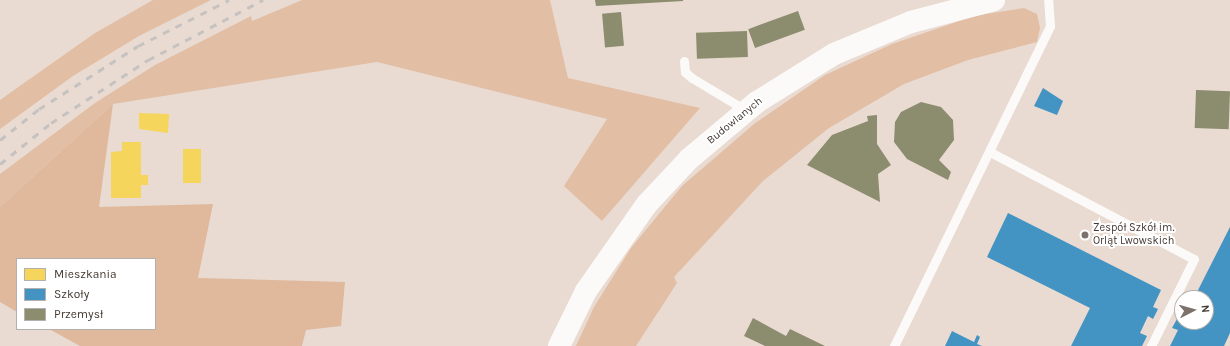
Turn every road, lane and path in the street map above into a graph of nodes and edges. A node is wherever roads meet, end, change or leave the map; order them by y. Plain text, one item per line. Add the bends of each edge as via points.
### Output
1 (994, 0) edge
2 (1048, 0) edge
3 (684, 61) dead end
4 (747, 111) junction
5 (990, 152) junction
6 (559, 346) edge
7 (894, 346) edge
8 (1151, 346) edge

1 - 4 street, Budowlanych via 911,22 834,54
2 - 5 lane via 1050,26
3 - 4 lane via 685,72 692,78
4 - 6 street, Budowlanych via 689,159 647,204 586,291
5 - 7 lane
5 - 8 lane via 1194,259

